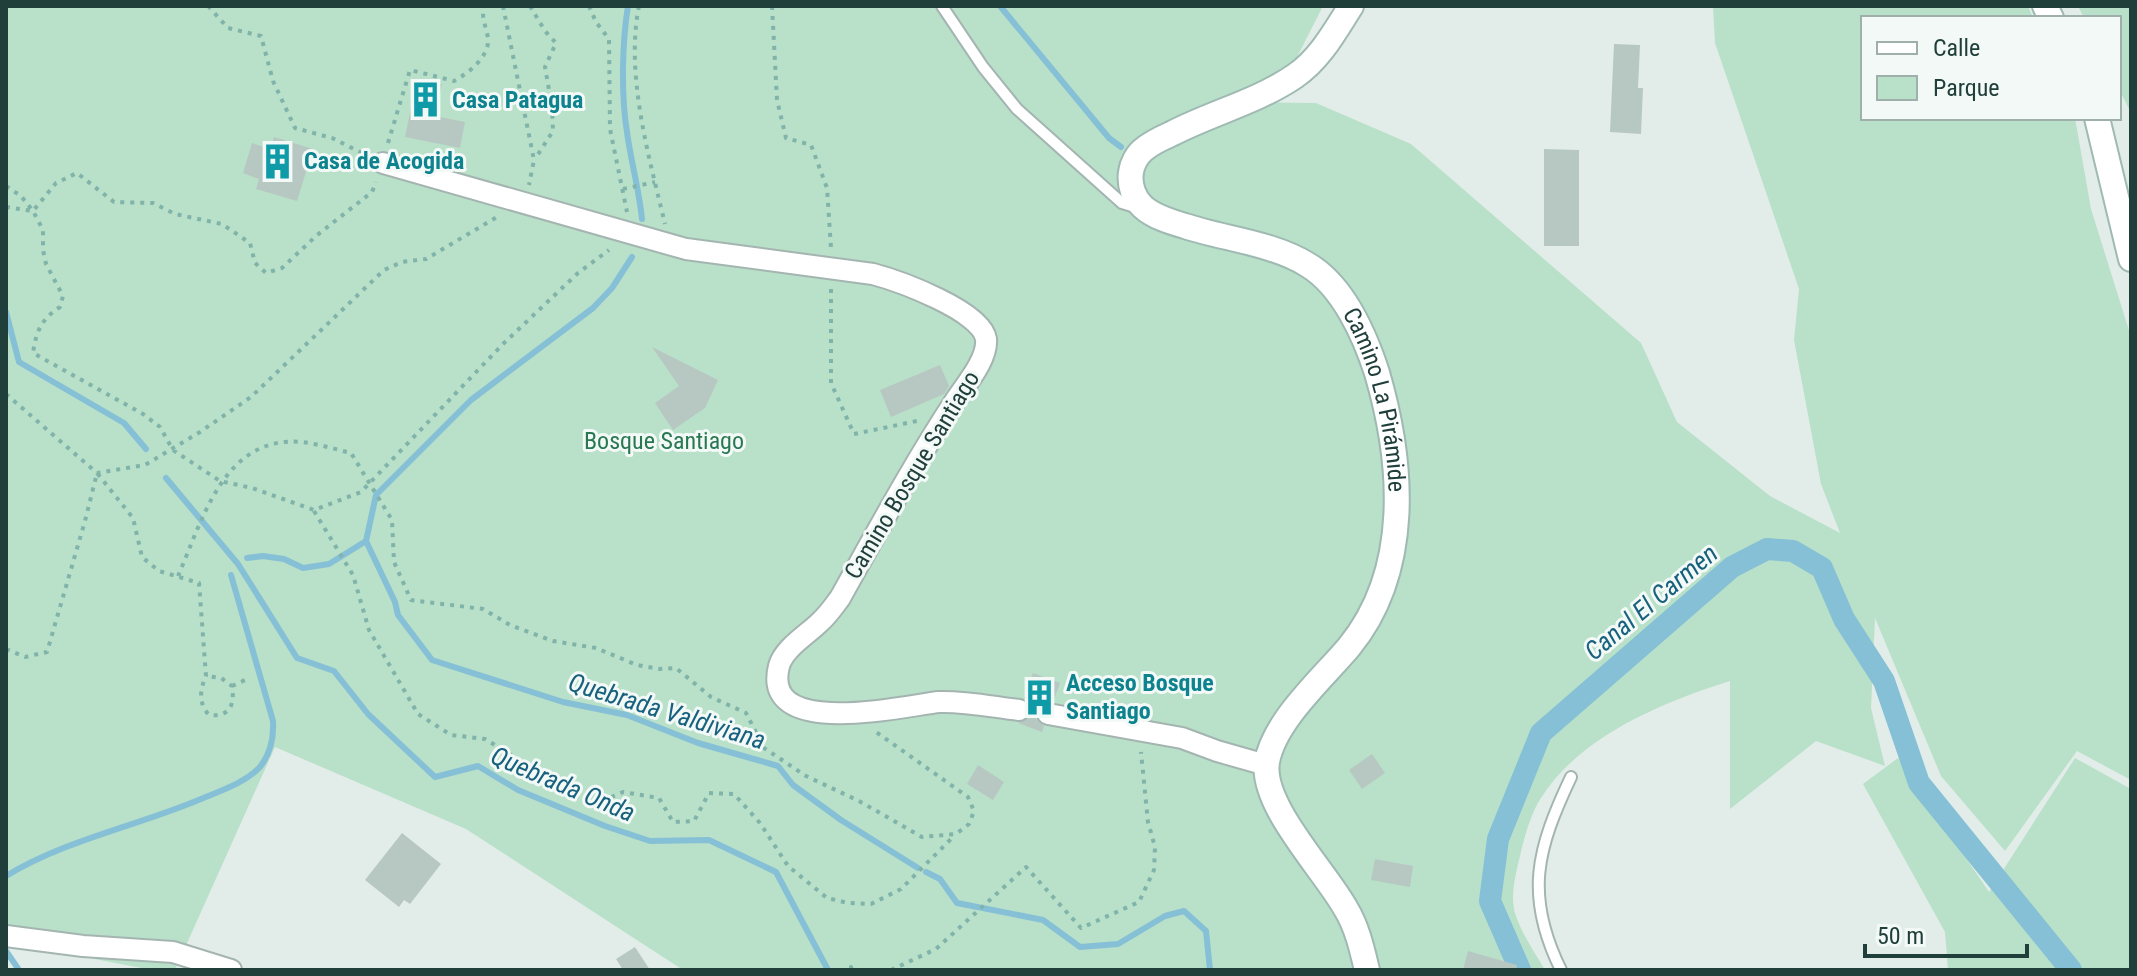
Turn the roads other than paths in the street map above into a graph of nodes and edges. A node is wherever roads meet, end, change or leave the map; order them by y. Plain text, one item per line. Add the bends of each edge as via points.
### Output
1 (942, 6) edge
2 (1346, 11) edge
3 (2097, 120) edge
4 (383, 163) road end
5 (1154, 214) junction
6 (2131, 259) edge
7 (1019, 710) dead end
8 (1048, 714) dead end
9 (1266, 765) junction
10 (1571, 777) dead end
11 (6, 936) edge
12 (231, 970) edge
13 (1367, 970) edge
14 (1561, 970) edge

1 - 5 lane via 1017,109 1122,203
2 - 5 street via 1316,59 1295,76 1139,153 1130,182 1137,201
3 - 6 street
4 - 7 street, Camino Bosque Santiago via 670,245 893,279 979,324 986,351 916,460 840,598 785,653 778,668 779,686 787,699 826,714 942,702
5 - 9 street, Camino La Pirámide via 1290,255 1332,286 1376,370 1394,444 1396,530 1383,581 1351,644 1288,720
8 - 9 street via 1182,738
9 - 13 street via 1286,823 1350,916
10 - 14 lane via 1545,837 1538,873 1542,915
11 - 12 street via 173,952

